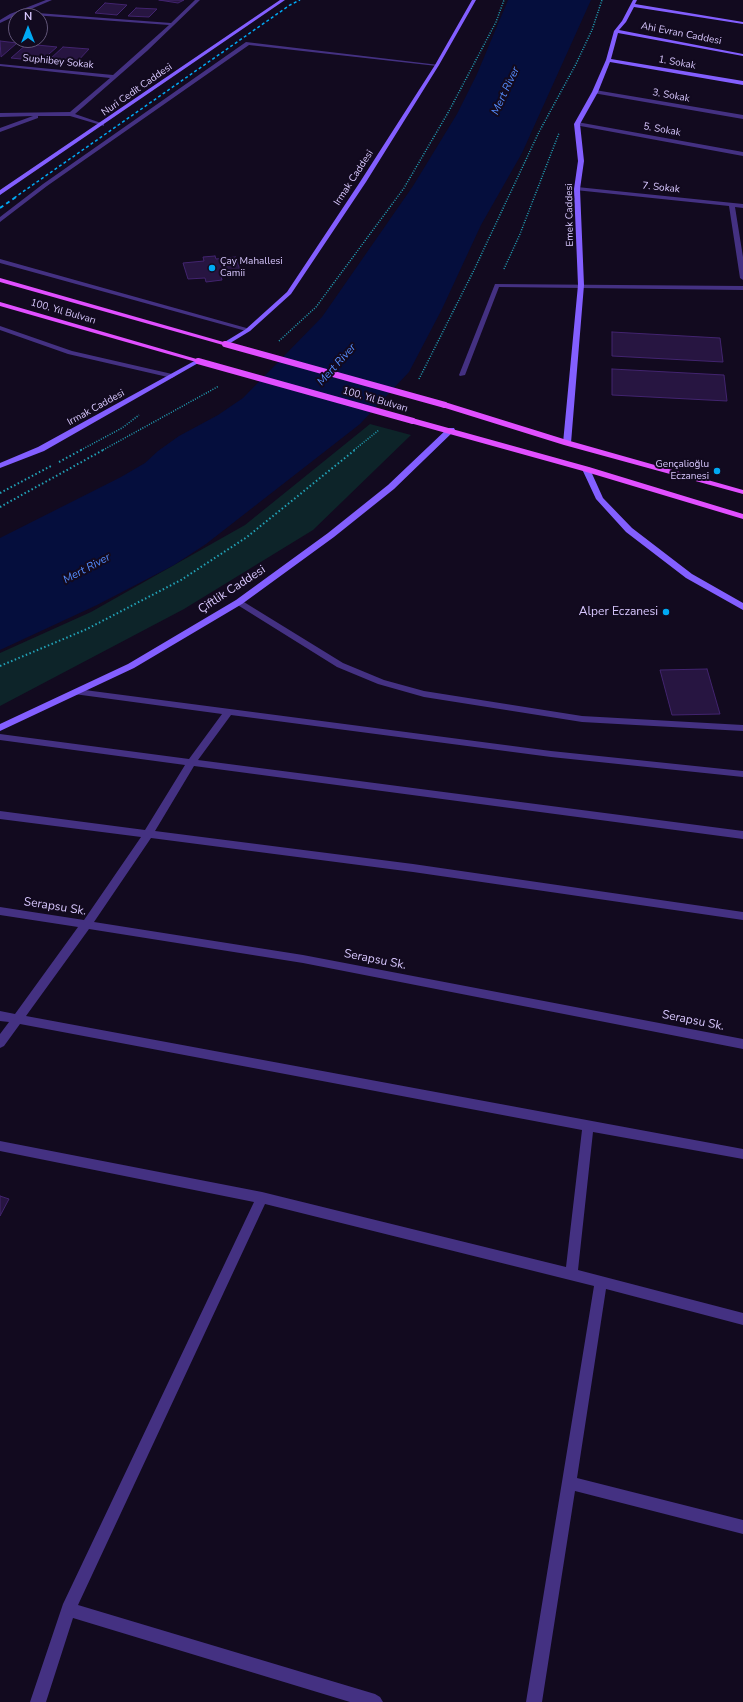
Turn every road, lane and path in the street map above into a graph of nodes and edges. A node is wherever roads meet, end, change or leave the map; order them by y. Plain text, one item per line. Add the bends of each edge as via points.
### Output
1 (50, 0) edge
2 (198, 0) edge
3 (283, 0) edge
4 (474, 0) edge
5 (504, 0) edge
6 (633, 2) edge
7 (32, 8) edge
8 (48, 15) edge
9 (743, 23) edge
10 (172, 24) junction
11 (616, 31) junction
12 (743, 54) edge
13 (608, 60) junction
14 (0, 65) edge
15 (437, 65) junction
16 (115, 77) junction
17 (743, 83) edge
18 (595, 92) junction
19 (0, 114) edge
20 (43, 114) junction
21 (72, 114) junction
22 (743, 118) edge
23 (578, 124) junction
24 (102, 125) junction
25 (562, 128) dead end
26 (0, 130) edge
27 (743, 154) edge
28 (577, 189) junction
29 (0, 193) edge
30 (732, 205) junction
31 (743, 206) edge
32 (0, 220) edge
33 (0, 261) edge
34 (743, 278) edge
35 (0, 280) edge
36 (497, 285) junction
37 (581, 285) junction
38 (743, 288) edge
39 (0, 304) edge
40 (0, 328) edge
41 (248, 330) junction
42 (225, 344) junction
43 (264, 355) junction
44 (198, 361) junction
45 (242, 373) junction
46 (462, 375) dead end
47 (172, 376) junction
48 (451, 430) junction
49 (566, 443) junction
50 (0, 466) edge
51 (586, 469) junction
52 (743, 492) edge
53 (0, 507) edge
54 (743, 517) edge
55 (239, 602) junction
56 (743, 607) edge
57 (77, 692) junction
58 (228, 712) junction
59 (0, 728) edge
60 (743, 728) edge
61 (0, 737) edge
62 (191, 763) junction
63 (743, 774) edge
64 (0, 815) edge
65 (148, 834) junction
66 (743, 836) edge
67 (0, 911) edge
68 (743, 916) edge
69 (86, 925) junction
70 (0, 1016) edge
71 (19, 1020) junction
72 (0, 1043) edge
73 (743, 1044) edge
74 (588, 1126) junction
75 (0, 1146) edge
76 (743, 1154) edge
77 (262, 1198) junction
78 (571, 1275) junction
79 (601, 1282) junction
80 (743, 1319) edge
81 (569, 1483) junction
82 (743, 1526) edge
83 (68, 1609) junction
84 (38, 1702) edge
85 (375, 1702) edge
86 (534, 1702) edge

1 - 7 street
2 - 10 street
3 - 24 main road, Nuri Cedit Caddesi
4 - 15 main road, Irmak Caddesi
5 - 43 path via 496,22 450,110 404,188 316,307
6 - 9 main road
6 - 11 main road via 624,22
8 - 10 street
10 - 16 street
11 - 12 main road, Ahi Evran Caddesi
11 - 13 main road
13 - 17 main road, 1. Sokak
13 - 18 main road
14 - 16 street, Suphibey Sokak
15 - 32 street via 248,43 45,185
15 - 41 main road, Irmak Caddesi via 289,293
16 - 21 street
18 - 22 street, 3. Sokak
18 - 23 main road
19 - 20 street
20 - 21 street
20 - 26 street
21 - 24 street
23 - 27 street, 5. Sokak
23 - 28 main road, Emek Caddesi via 581,161
24 - 29 main road, Nuri Cedit Caddesi
25 - 36 path
28 - 30 street, 7. Sokak
28 - 37 main road, Emek Caddesi
30 - 31 street, 7. Sokak
30 - 34 street
33 - 41 street
35 - 42 main road, 100. Yıl Bulvarı
36 - 37 street
36 - 46 street
37 - 38 street
37 - 49 main road, Emek Caddesi
39 - 44 main road, 100. Yıl Bulvarı
40 - 47 street via 70,353
41 - 42 main road, Irmak Caddesi
42 - 43 main road, 100. Yıl Bulvarı, bridge
43 - 49 main road, 100. Yıl Bulvarı, bridge via 445,405
44 - 45 main road, 100. Yıl Bulvarı, bridge
44 - 47 main road, Irmak Caddesi
45 - 48 main road, 100. Yıl Bulvarı, bridge
45 - 53 path
47 - 50 main road, Irmak Caddesi via 41,449
48 - 51 main road, 100. Yıl Bulvarı
48 - 55 main road, Çiftlik Caddesi via 391,487 331,536
49 - 52 main road, 100. Yıl Bulvarı
51 - 54 main road, 100. Yıl Bulvarı
51 - 56 main road via 600,499 629,530 689,576
55 - 57 main road, Çiftlik Caddesi via 131,666
55 - 60 street via 340,665 381,682 424,694 582,719
57 - 58 street
57 - 59 main road, Çiftlik Caddesi
58 - 62 street
58 - 63 street via 551,754
61 - 62 street
62 - 65 street
62 - 66 street
64 - 65 street
65 - 68 street via 413,868
65 - 69 street
67 - 69 street, Serapsu Sk.
69 - 71 street
69 - 73 street, Serapsu Sk. via 303,959
70 - 71 street
71 - 72 street
71 - 74 street
74 - 76 street
74 - 78 street
75 - 77 street
77 - 78 street
77 - 83 street
78 - 79 street
79 - 80 street
79 - 81 street
81 - 82 street
81 - 86 street
83 - 84 street
83 - 85 street

